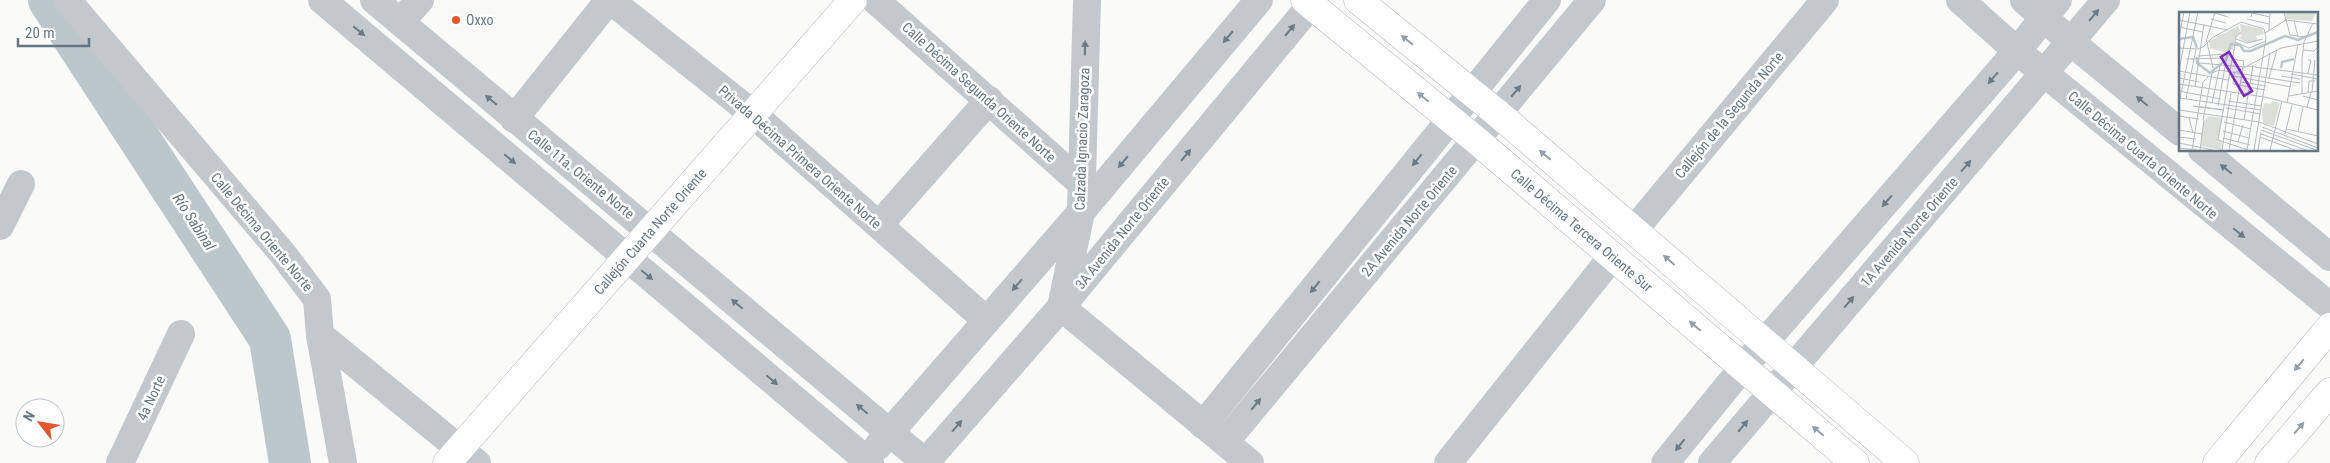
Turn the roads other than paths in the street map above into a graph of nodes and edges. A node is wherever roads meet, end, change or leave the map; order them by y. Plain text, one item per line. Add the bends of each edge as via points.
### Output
1 (66, 0) edge
2 (322, 0) edge
3 (374, 0) edge
4 (420, 0) edge
5 (609, 0) edge
6 (853, 0) edge
7 (875, 0) edge
8 (1087, 0) edge
9 (1259, 0) edge
10 (1358, 0) edge
11 (1546, 0) edge
12 (1592, 0) edge
13 (1825, 0) edge
14 (1960, 0) edge
15 (2106, 0) edge
16 (1311, 2) edge
17 (2042, 6) edge
18 (400, 22) junction
19 (2071, 42) junction
20 (2017, 51) junction
21 (2045, 73) junction
22 (1471, 92) junction
23 (989, 100) junction
24 (1497, 113) junction
25 (753, 114) junction
26 (514, 119) junction
27 (1450, 120) junction
28 (2179, 131) edge
29 (1476, 140) junction
30 (2203, 151) edge
31 (21, 184) dead end
32 (1082, 184) junction
33 (1081, 212) junction
34 (879, 225) junction
35 (0, 226) edge
36 (650, 230) junction
37 (1634, 230) junction
38 (1612, 257) junction
39 (2330, 257) edge
40 (626, 258) junction
41 (1061, 306) junction
42 (2330, 306) edge
43 (986, 320) junction
44 (2330, 327) edge
45 (181, 334) dead end
46 (320, 336) junction
47 (1764, 343) junction
48 (1744, 366) junction
49 (1794, 367) junction
50 (1772, 392) junction
51 (2330, 392) edge
52 (1202, 424) junction
53 (890, 432) junction
54 (1225, 442) junction
55 (461, 458) edge
56 (867, 462) edge
57 (120, 463) edge
58 (343, 463) edge
59 (926, 463) edge
60 (1250, 463) edge
61 (1448, 463) edge
62 (1665, 463) edge
63 (1712, 463) edge
64 (1855, 463) edge
65 (1905, 463) edge
66 (2217, 463) edge
67 (2269, 463) edge

1 - 46 street, Calle Décima Oriente Norte via 312,292 317,299
2 -> 40 street
3 - 18 street, Calle 11a. Oriente Norte
4 - 18 street
5 - 25 street, Privada Décima Primera Oriente Norte
5 - 26 street
6 - 25 street, Callejón Cuarta Norte Oriente
7 - 23 street, Calle Décima Segunda Oriente Norte
32 -> 8 street, Calzada Ignacio Zaragoza
9 -> 33 street
22 -> 10 street
11 - 22 street
24 -> 12 street, 2A Avenida Norte Oriente
13 - 37 street, Callejón de la Segunda Norte
14 - 20 street, Calle Décima Cuarta Oriente Norte
19 -> 15 street, 1A Avenida Norte Oriente
27 -> 16 street, Calle Décima Tercera Oriente Sur
41 -> 16 street, 3A Avenida Norte Oriente
17 - 19 street
17 - 20 street
26 -> 18 street, Calle 11a. Oriente Norte
19 - 21 street, 1A Avenida Norte Oriente
28 -> 19 street
20 - 21 street, Calle Décima Cuarta Oriente Norte
20 -> 47 street
21 -> 42 street, Calle Décima Cuarta Oriente Norte
49 -> 21 street, 1A Avenida Norte Oriente
22 - 24 street
22 - 27 street
23 - 32 street, Calle Décima Segunda Oriente Norte
23 - 34 street
24 - 29 street, 2A Avenida Norte Oriente
37 -> 24 street
25 - 34 street, Privada Décima Primera Oriente Norte
25 - 36 street, Callejón Cuarta Norte Oriente
26 - 36 street, Calle 11a. Oriente Norte
27 - 29 street, Calle Décima Tercera Oriente Sur
27 -> 52 street
29 - 38 street, Calle Décima Tercera Oriente Sur
54 -> 29 street, 2A Avenida Norte Oriente
39 -> 30 street
31 - 35 street
32 - 33 street, Calzada Ignacio Zaragoza
33 - 41 street, Calzada Ignacio Zaragoza
33 -> 43 street
34 - 43 street, Privada Décima Primera Oriente Norte
36 - 40 street, Callejón Cuarta Norte Oriente
53 -> 36 street, Calle 11a. Oriente Norte
47 -> 37 street
48 -> 38 street, Calle Décima Tercera Oriente Sur
38 - 61 street
40 - 55 street, Callejón Cuarta Norte Oriente
40 -> 56 street
41 - 52 street
59 -> 41 street, 3A Avenida Norte Oriente
43 - 53 street
44 -> 66 street
45 - 57 street, 4a Norte
46 - 55 street
46 - 58 street, Calle Décima Oriente Norte
47 - 48 street
47 - 49 street
48 - 50 street, Calle Décima Tercera Oriente Sur
48 -> 62 street
49 - 50 street, 1A Avenida Norte Oriente
49 - 65 street
63 -> 50 street, 1A Avenida Norte Oriente
64 -> 50 street, Calle Décima Tercera Oriente Sur
67 -> 51 street
52 - 54 street
53 - 56 street
53 - 59 street, Calle 11a. Oriente Norte
54 - 60 street

